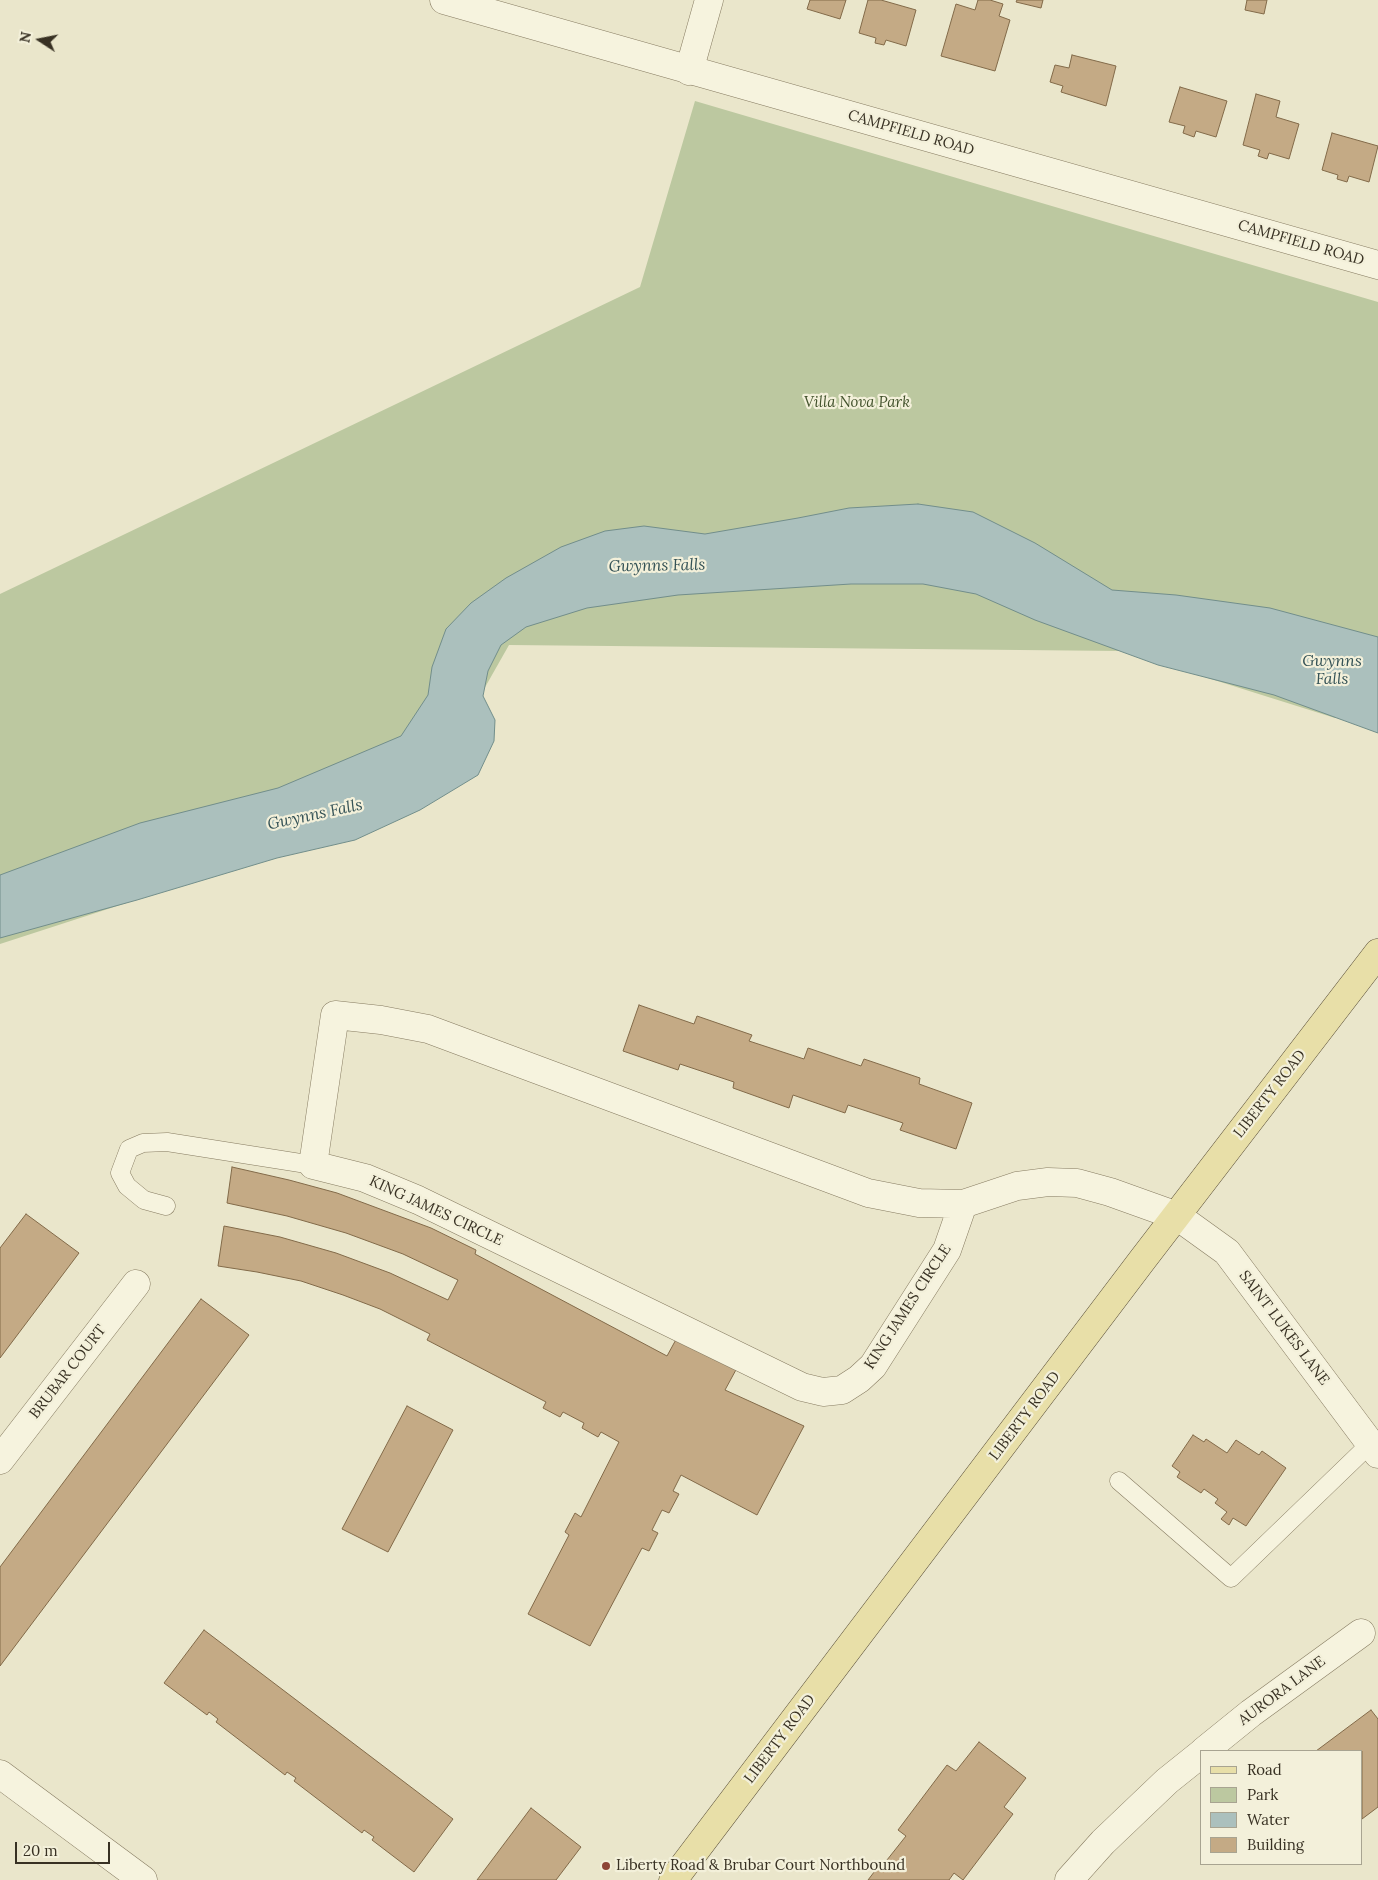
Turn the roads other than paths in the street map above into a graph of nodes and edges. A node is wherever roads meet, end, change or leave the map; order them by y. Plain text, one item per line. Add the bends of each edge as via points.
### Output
1 (444, 0) edge
2 (709, 0) edge
3 (689, 71) junction
4 (1378, 265) edge
5 (1378, 953) edge
6 (313, 1165) junction
7 (963, 1204) junction
8 (166, 1206) dead end
9 (1176, 1216) junction
10 (136, 1284) dead end
11 (1374, 1449) edge
12 (0, 1460) edge
13 (1119, 1481) dead end
14 (1361, 1633) dead end
15 (1205, 1750) edge
16 (1200, 1754) edge
17 (0, 1774) edge
18 (143, 1880) edge
19 (673, 1880) edge
20 (1069, 1880) edge

1 - 3 street, CAMPFIELD ROAD
2 - 3 street
3 - 4 street, CAMPFIELD ROAD
5 - 9 main road, LIBERTY ROAD
6 - 7 street, KING JAMES CIRCLE via 365,1178 418,1200 802,1387 823,1392 842,1390 874,1366 947,1250
6 - 7 street via 335,1015 428,1029 868,1193 919,1203
6 - 8 lane via 167,1142 142,1143 129,1149 120,1173 127,1186 144,1200
7 - 9 street via 1017,1186 1078,1183
9 - 11 street, SAINT LUKES LANE via 1227,1252
9 - 19 main road, LIBERTY ROAD
10 - 12 street, BRUBAR COURT
11 - 13 lane via 1231,1578
14 - 15 street, AURORA LANE
16 - 20 street, AURORA LANE via 1110,1835
17 - 18 street

